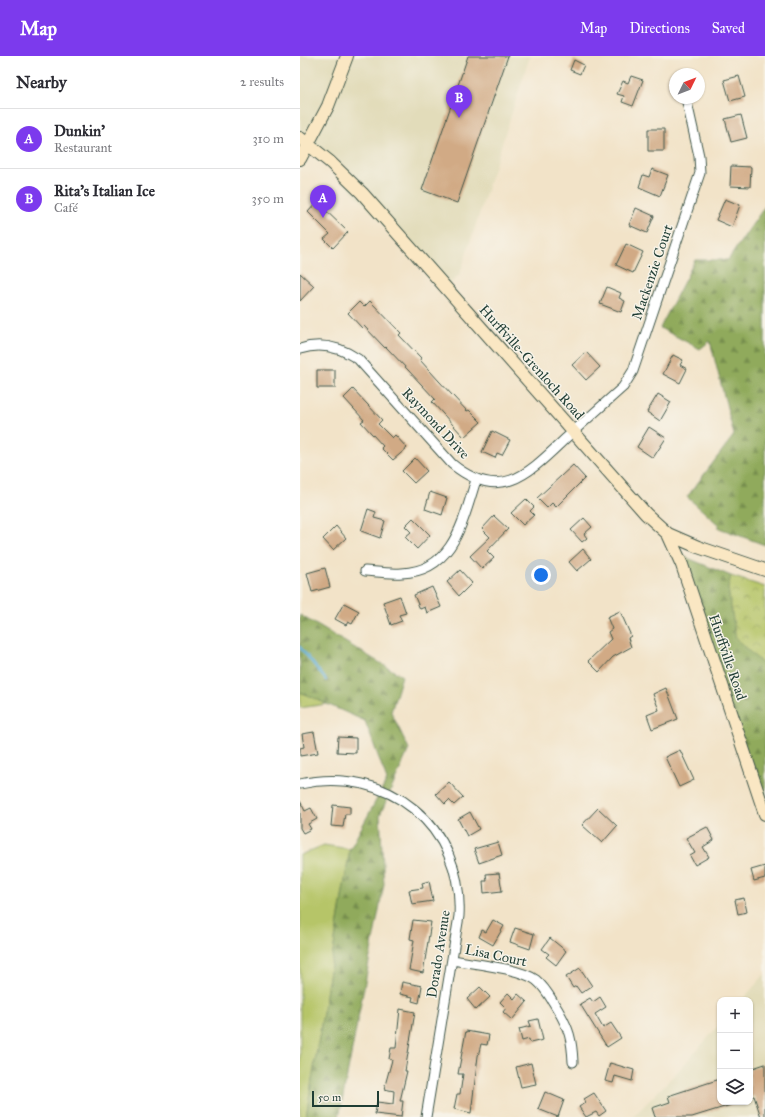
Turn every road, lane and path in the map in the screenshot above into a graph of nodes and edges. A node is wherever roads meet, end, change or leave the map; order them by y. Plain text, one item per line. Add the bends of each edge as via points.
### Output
1 (347, 56) edge
2 (687, 104) edge
3 (304, 141) edge
4 (300, 159) edge
5 (300, 349) edge
6 (573, 431) junction
7 (476, 480) junction
8 (668, 534) junction
9 (765, 570) edge
10 (365, 571) dead end
11 (300, 784) edge
12 (765, 814) edge
13 (453, 960) junction
14 (573, 1062) dead end
15 (426, 1117) edge

1 - 3 main road via 328,106
2 - 6 street, Mackenzie Court via 699,156 700,173 634,371 623,387
3 - 4 main road
3 - 6 main road, Hurffville-Grenloch Road via 362,193
5 - 7 street, Raymond Drive via 330,346 358,359 452,464
6 - 7 street, Raymond Drive via 521,477 498,482
6 - 8 main road, Hurffville-Grenloch Road via 646,514
7 - 10 street via 454,542 432,564 413,572
8 - 9 main road, Hurffville-Grenloch Road
8 - 12 main road, Hurffville Road via 682,565
11 - 13 street, Dorado Avenue via 337,780 371,786 403,801 430,825 449,854 457,878 459,916
13 - 14 street, Lisa Court via 514,972 535,979 549,994 568,1028
13 - 15 street, Dorado Avenue

